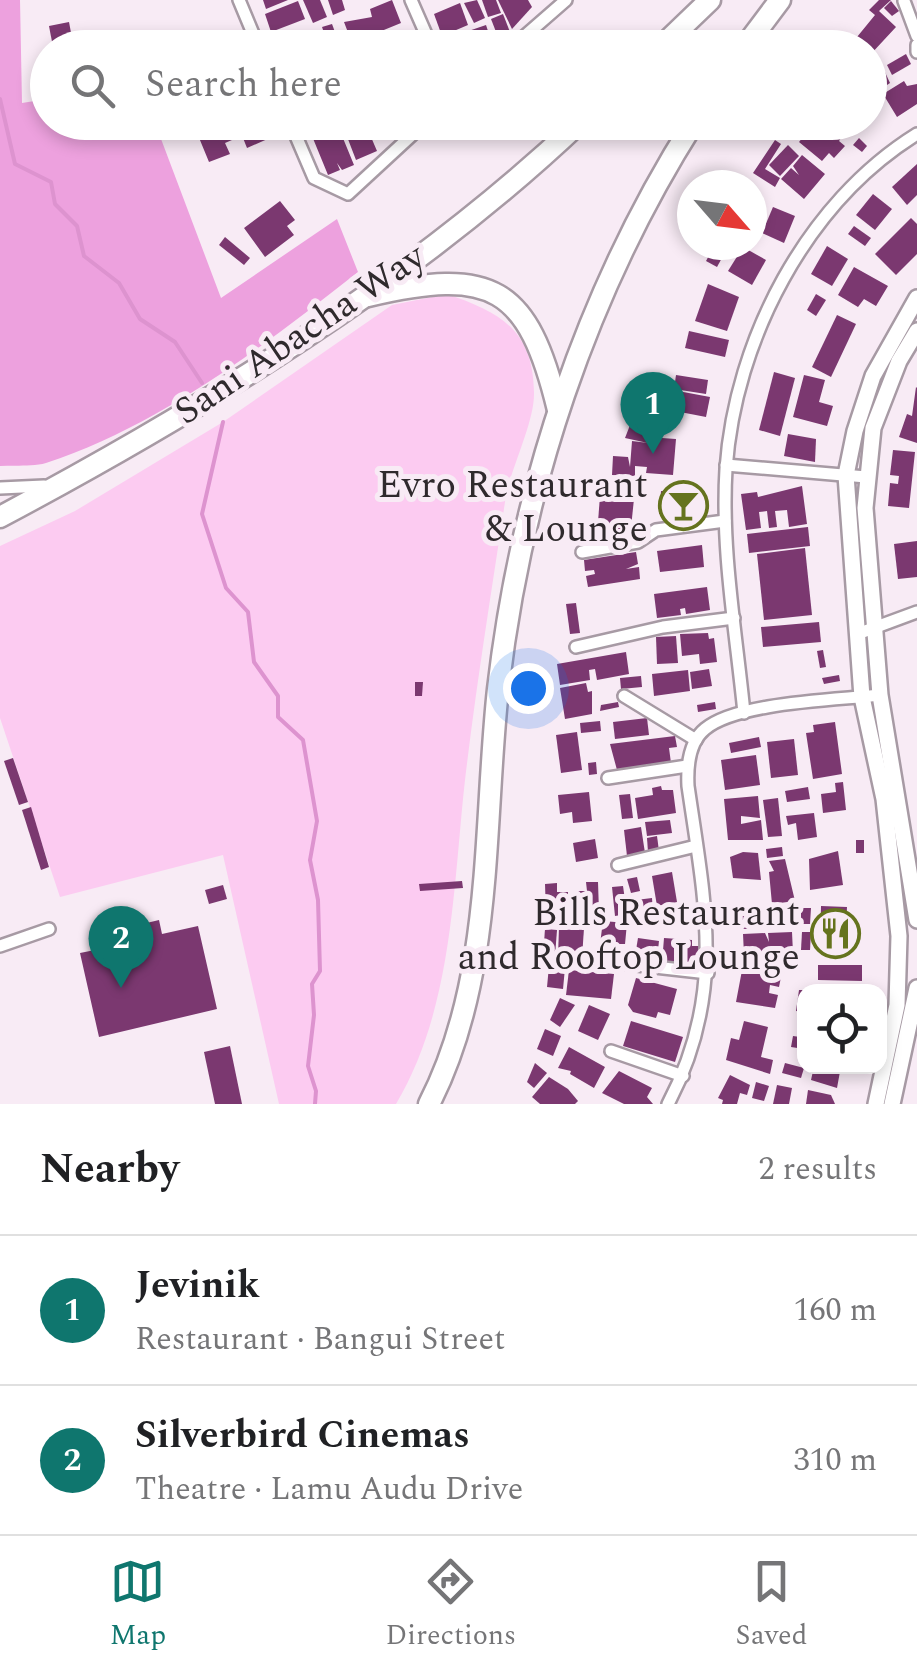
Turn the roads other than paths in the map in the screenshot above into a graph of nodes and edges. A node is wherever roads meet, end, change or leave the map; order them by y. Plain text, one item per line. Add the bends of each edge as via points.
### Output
1 (239, 0) edge
2 (412, 0) edge
3 (710, 0) edge
4 (780, 0) edge
5 (789, 0) edge
6 (904, 1) edge
7 (560, 2) edge
8 (764, 21) junction
9 (252, 30) edge
10 (424, 30) edge
11 (530, 30) edge
12 (679, 30) edge
13 (757, 30) edge
14 (917, 36) edge
15 (917, 134) edge
16 (298, 140) edge
17 (406, 140) edge
18 (559, 140) edge
19 (684, 140) edge
20 (358, 298) junction
21 (917, 298) edge
22 (917, 331) edge
23 (558, 410) junction
24 (726, 465) junction
25 (846, 475) junction
26 (866, 478) junction
27 (63, 484) junction
28 (0, 488) edge
29 (0, 517) edge
30 (725, 522) junction
31 (582, 552) dead end
32 (917, 612) edge
33 (734, 618) junction
34 (878, 627) junction
35 (860, 633) junction
36 (576, 647) dead end
37 (624, 696) dead end
38 (871, 696) junction
39 (744, 713) junction
40 (696, 740) junction
41 (687, 766) junction
42 (608, 778) dead end
43 (696, 846) junction
44 (618, 864) dead end
45 (917, 920) edge
46 (49, 929) dead end
47 (0, 946) edge
48 (628, 964) dead end
49 (708, 972) junction
50 (917, 988) edge
51 (611, 1051) dead end
52 (683, 1076) junction
53 (429, 1104) edge
54 (668, 1104) edge
55 (876, 1104) edge
56 (892, 1104) edge

1 - 9 street
2 - 10 street
3 - 12 highway
4 - 8 highway
5 - 8 highway
6 - 14 street
7 - 11 street
8 - 13 highway
15 - 24 street via 860,180 773,296 739,396
16 - 17 street via 314,178 348,194
18 - 20 highway, Sani Abacha Way
19 - 23 highway via 621,254
20 - 23 highway via 436,281 497,294 527,320
20 - 27 highway, Sani Abacha Way
21 - 25 main road via 873,376
22 - 26 main road via 882,397
23 - 53 highway via 512,594 474,960
24 - 25 street
24 - 30 street
25 - 26 street
25 - 35 main road
26 - 34 main road via 866,545
27 - 28 street
27 - 29 highway, Sani Abacha Way
30 - 31 street via 656,530 638,542
30 - 33 street
32 - 34 street
33 - 36 street
33 - 39 street
34 - 35 street
34 - 38 main road
35 - 38 main road
37 - 40 street
38 - 39 street
38 - 45 main road
38 - 55 main road via 899,936 897,1005
39 - 40 street via 706,728
40 - 41 street
41 - 42 street
41 - 43 street
43 - 44 street
43 - 49 street
46 - 47 street
48 - 49 street
49 - 52 street
50 - 56 main road
51 - 52 street
52 - 54 street

